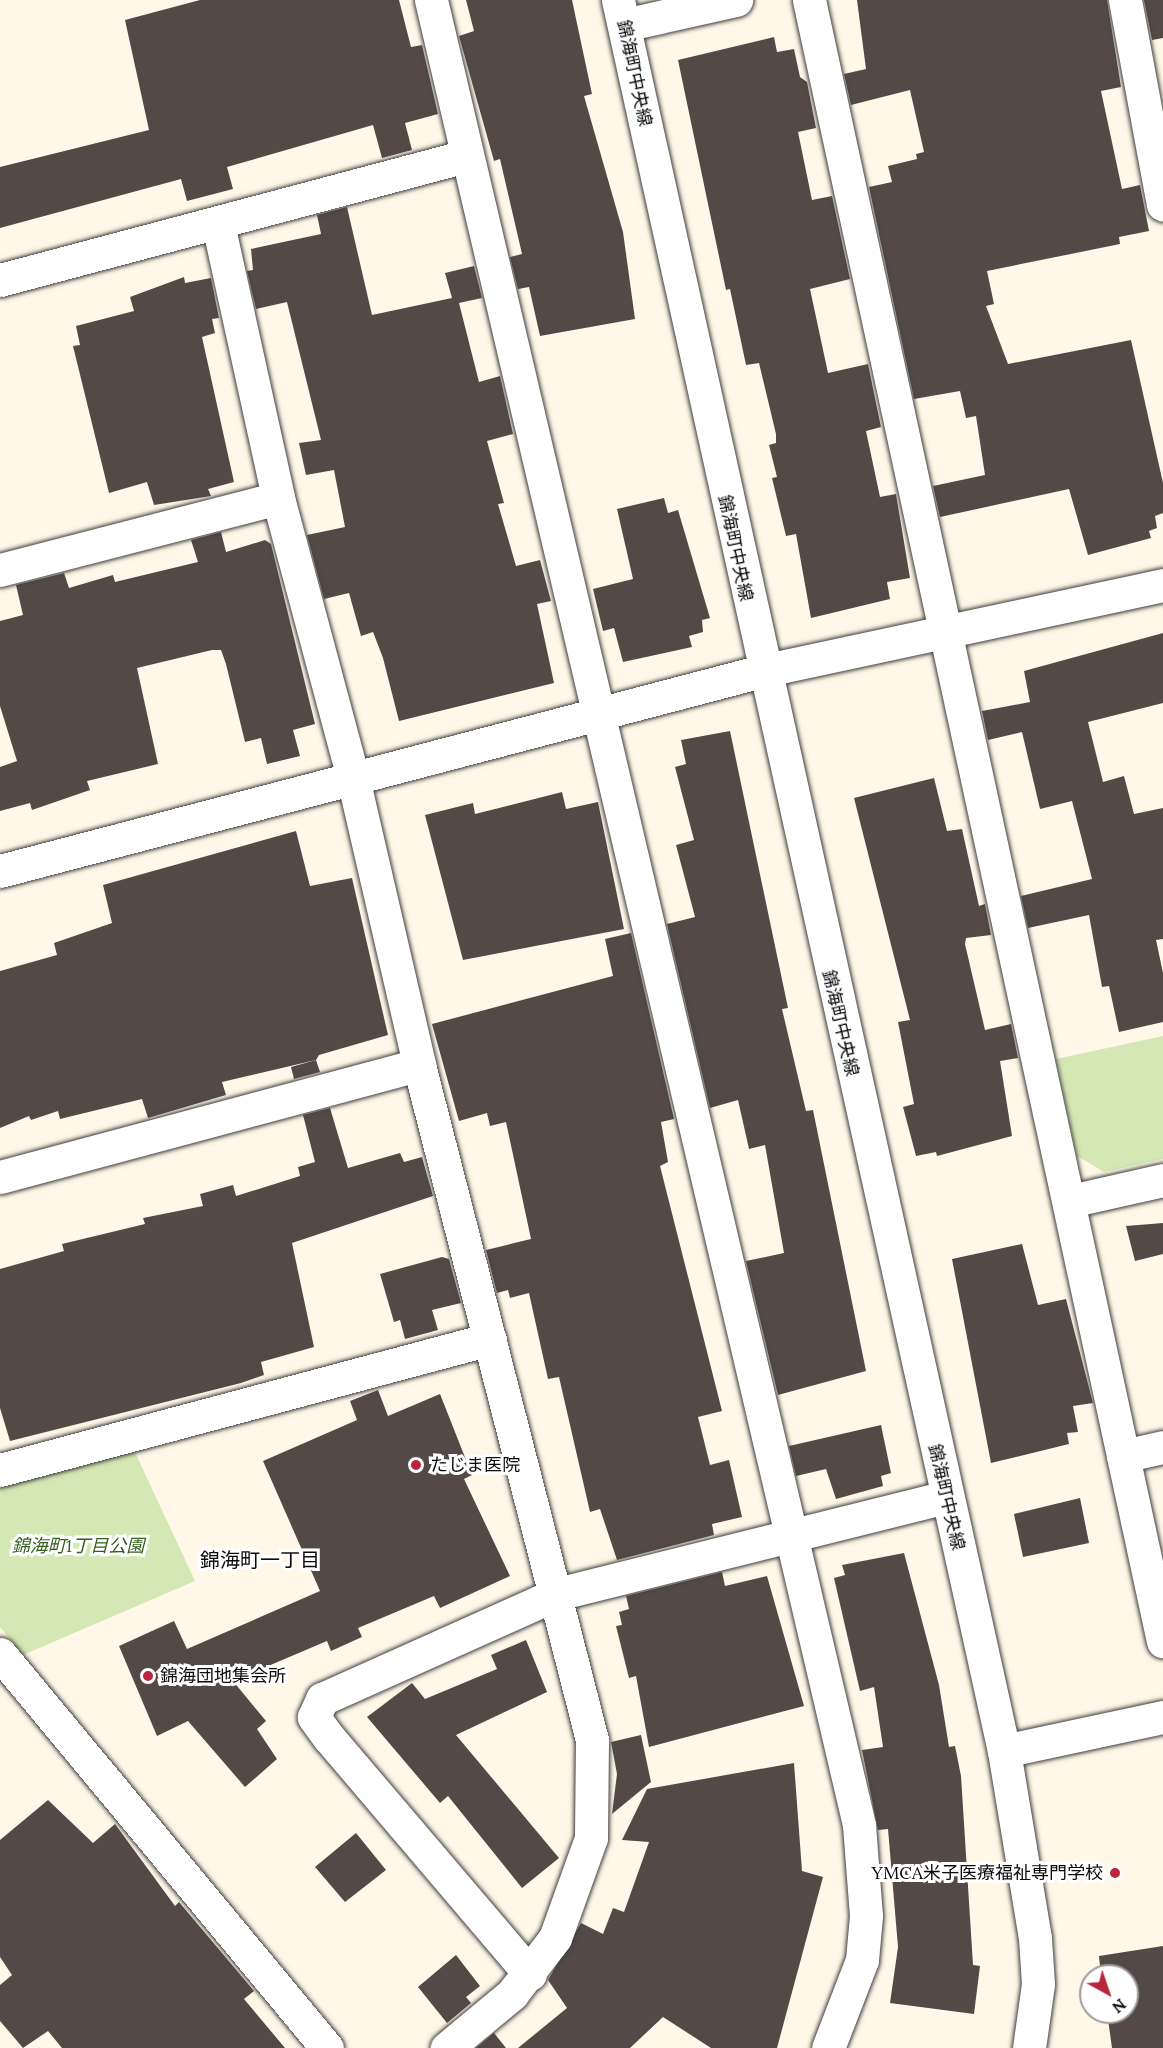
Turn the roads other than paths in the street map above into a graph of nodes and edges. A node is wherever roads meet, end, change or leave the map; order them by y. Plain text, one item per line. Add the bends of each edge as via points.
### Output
1 (431, 0) edge
2 (736, 0) edge
3 (809, 0) edge
4 (1125, 0) edge
5 (621, 13) edge
6 (465, 156) junction
7 (1163, 205) edge
8 (218, 224) junction
9 (0, 280) edge
10 (278, 498) junction
11 (0, 570) edge
12 (1163, 585) edge
13 (944, 633) junction
14 (762, 671) junction
15 (599, 714) junction
16 (353, 778) junction
17 (0, 871) edge
18 (419, 1065) junction
19 (0, 1177) edge
20 (1163, 1180) edge
21 (1070, 1201) junction
22 (490, 1338) junction
23 (1163, 1447) edge
24 (1123, 1456) junction
25 (0, 1470) edge
26 (946, 1497) junction
27 (792, 1533) junction
28 (557, 1594) junction
29 (1163, 1641) edge
30 (0, 1654) edge
31 (1163, 1717) edge
32 (1004, 1751) junction
33 (530, 1974) junction
34 (327, 2048) edge
35 (447, 2048) edge
36 (828, 2048) edge
37 (1029, 2048) edge

1 - 6 street
2 - 5 street
3 - 13 street
4 - 7 street
5 - 14 street, 錦海町中央線
6 - 8 street
6 - 15 street
8 - 9 street
8 - 10 street
10 - 11 street
10 - 16 street
12 - 13 street
13 - 14 street
13 - 21 street
14 - 15 street
14 - 26 street, 錦海町中央線
15 - 16 street
15 - 27 street
16 - 17 street
16 - 18 street
18 - 19 street
18 - 22 street
20 - 21 street
21 - 24 street
22 - 25 street
22 - 28 street
23 - 24 street
24 - 29 street
26 - 27 street
26 - 32 street, 錦海町中央線
27 - 28 street
27 - 36 street via 859,1825 864,1868 862,1960
28 - 33 street via 592,1740 595,1802 591,1838 570,1905
28 - 33 street via 334,1692 315,1707 314,1717
30 - 34 street
31 - 32 street
32 - 37 street, 錦海町中央線 via 1035,1938 1038,1983
33 - 35 street

